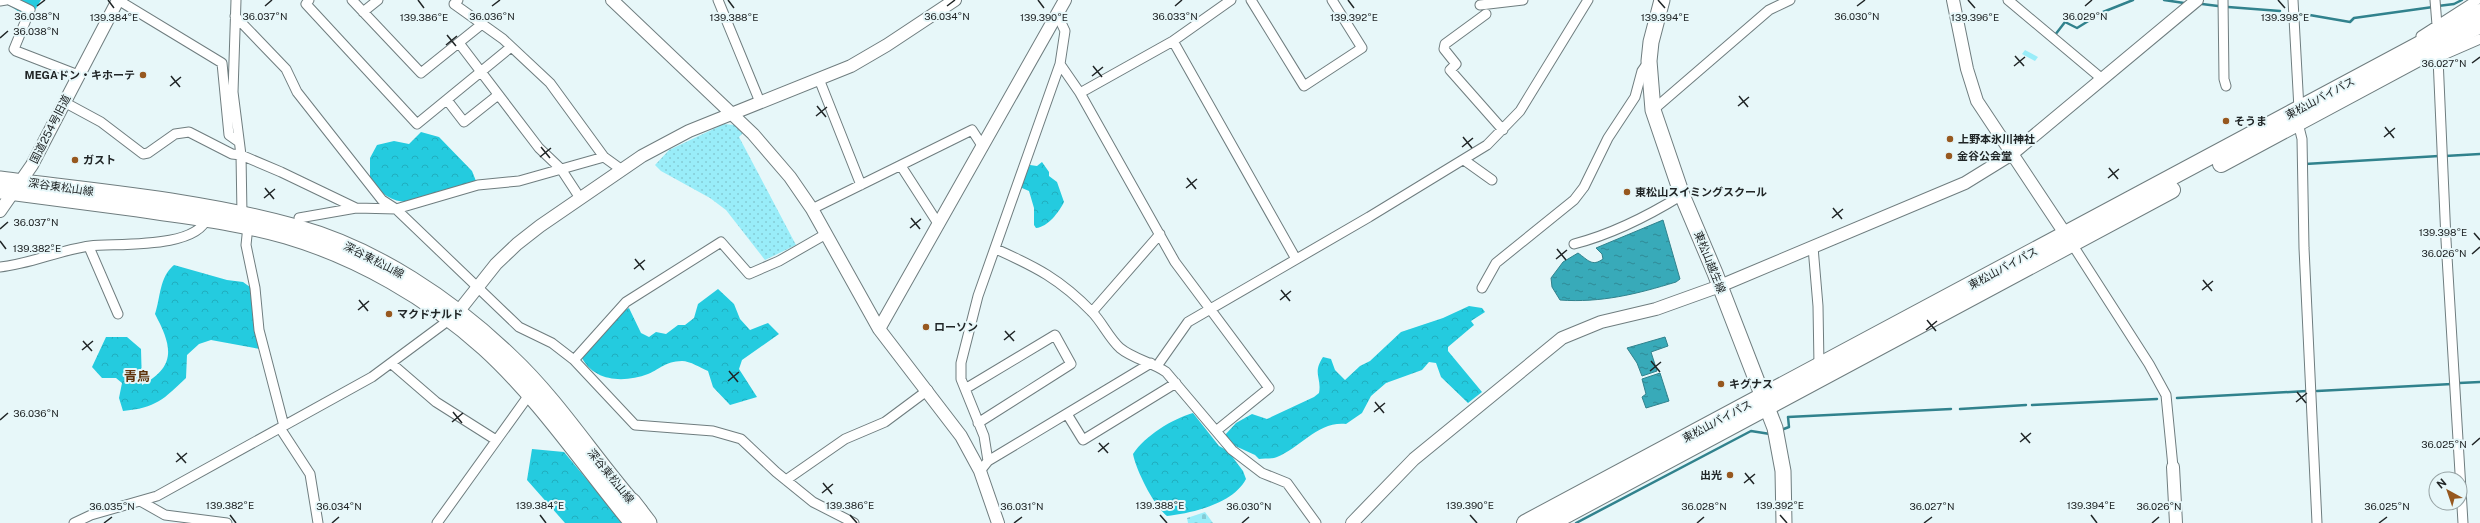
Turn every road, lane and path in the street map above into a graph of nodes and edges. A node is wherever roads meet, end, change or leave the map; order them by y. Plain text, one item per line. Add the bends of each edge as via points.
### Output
1 (8, 0) edge
2 (118, 0) edge
3 (236, 0) edge
4 (309, 0) edge
5 (352, 0) edge
6 (378, 0) edge
7 (458, 0) edge
8 (612, 0) edge
9 (718, 0) edge
10 (955, 0) edge
11 (1065, 0) edge
12 (1231, 0) edge
13 (1252, 0) edge
14 (1332, 0) edge
15 (1524, 0) edge
16 (1588, 0) edge
17 (1662, 0) edge
18 (1790, 0) edge
19 (1953, 0) edge
20 (2008, 0) edge
21 (2197, 0) edge
22 (2223, 0) edge
23 (2293, 0) edge
24 (2435, 0) edge
25 (0, 1) edge
26 (1480, 5) dead end
27 (363, 12) junction
28 (2479, 12) edge
29 (1057, 14) junction
30 (1486, 14) dead end
31 (235, 16) junction
32 (482, 24) junction
33 (2437, 25) junction
34 (2480, 39) edge
35 (1173, 41) junction
36 (459, 43) junction
37 (511, 47) junction
38 (2438, 58) junction
39 (1649, 61) junction
40 (2387, 63) junction
41 (1060, 64) junction
42 (2406, 66) junction
43 (481, 72) junction
44 (78, 75) junction
45 (2101, 78) junction
46 (819, 79) junction
47 (2226, 86) dead end
48 (1080, 93) junction
49 (498, 95) junction
50 (447, 100) junction
51 (64, 102) junction
52 (760, 102) junction
53 (1652, 110) junction
54 (731, 114) junction
55 (2299, 116) junction
56 (1503, 130) junction
57 (239, 142) junction
58 (983, 147) junction
59 (2012, 154) junction
60 (241, 155) junction
61 (604, 157) junction
62 (1464, 160) junction
63 (901, 166) junction
64 (561, 169) junction
65 (622, 170) junction
66 (0, 179) edge
67 (1492, 180) dead end
68 (861, 185) junction
69 (12, 189) edge
70 (1682, 195) junction
71 (580, 198) junction
72 (356, 208) junction
73 (812, 208) junction
74 (396, 209) junction
75 (0, 211) edge
76 (207, 218) junction
77 (299, 218) dead end
78 (245, 220) junction
79 (939, 225) junction
80 (826, 234) junction
81 (1160, 234) junction
82 (2069, 239) junction
83 (1574, 244) dead end
84 (89, 246) junction
85 (1813, 247) junction
86 (996, 249) junction
87 (1296, 259) junction
88 (0, 267) edge
89 (1720, 286) junction
90 (477, 287) junction
91 (1482, 288) dead end
92 (1211, 309) junction
93 (1092, 312) junction
94 (118, 314) dead end
95 (454, 316) junction
96 (879, 329) junction
97 (574, 360) junction
98 (392, 364) junction
99 (1154, 364) junction
100 (1819, 365) junction
101 (1176, 383) junction
102 (965, 388) junction
103 (928, 390) junction
104 (529, 395) junction
105 (1765, 401) junction
106 (1067, 414) junction
107 (978, 423) junction
108 (282, 427) junction
109 (1216, 431) junction
110 (496, 440) junction
111 (988, 461) junction
112 (2173, 467) joint
113 (980, 472) junction
114 (786, 480) junction
115 (142, 502) junction
116 (632, 502) junction
117 (74, 523) edge
118 (227, 523) edge
119 (318, 523) edge
120 (437, 523) edge
121 (632, 523) edge
122 (648, 523) edge
123 (651, 523) edge
124 (854, 523) edge
125 (998, 523) edge
126 (1316, 523) edge
127 (1352, 523) edge
128 (1525, 523) edge
129 (1551, 523) edge
130 (1784, 523) edge
131 (2176, 523) edge
132 (2317, 523) edge
133 (2463, 523) edge

1 - 25 street
1 - 44 street via 30,10 14,49
2 - 44 street, 国道254号旧道
2 - 57 street via 222,63 229,135
3 - 31 street
4 - 50 street via 306,4 417,124
5 - 27 street
6 - 27 street
7 - 32 street via 454,4
8 - 54 street
9 - 52 street
10 - 46 street via 881,49 851,66
11 - 29 street
12 - 35 street
13 - 14 street via 1304,86 1362,48
15 - 26 street
16 - 56 street via 1520,111
17 - 39 main road, 東松山越生線 via 1651,42
18 - 53 street via 1769,10
19 - 59 street via 1972,88 1984,113
20 - 45 street
21 - 45 street
22 - 47 street
23 - 55 street
24 - 33 street
27 - 36 street via 421,73
28 - 33 street
28 - 40 highway, 東松山バイパス
28 - 42 highway, 東松山バイパス
29 - 41 street via 1065,31
29 - 58 street
30 - 56 street via 1445,44 1444,49 1456,64 1450,70
31 - 57 street via 233,92
31 - 74 street via 286,69 297,92 364,178 382,200
32 - 36 street
32 - 37 street
33 - 40 street
34 - 38 street
35 - 48 street
35 - 87 street
36 - 43 street
37 - 43 street
37 - 61 street via 550,83
38 - 42 street
38 - 133 street
39 - 53 main road, 東松山越生線
39 - 91 street via 1642,71 1635,98 1608,138 1584,187 1574,200 1496,263
40 - 55 highway, 東松山バイパス
41 - 48 street
41 - 86 street
42 - 55 highway, 東松山バイパス
43 - 49 street
43 - 50 street
44 - 51 street, 国道254号旧道
45 - 59 street
46 - 52 street
46 - 68 street
48 - 81 street
49 - 50 street via 464,122
49 - 64 street via 539,148
51 - 60 street via 100,122 143,154 175,134 189,132 232,154
51 - 69 street, 国道254号旧道
52 - 54 street
53 - 70 main road, 東松山越生線
54 - 65 street via 675,138
54 - 73 street via 782,166
55 - 82 highway, 東松山バイパス
55 - 132 street
56 - 62 street via 1478,152
57 - 60 street
58 - 63 street via 972,130
58 - 79 street
59 - 82 street
59 - 85 street via 1959,186
60 - 72 street
60 - 78 street
61 - 64 street
61 - 65 street
62 - 67 street
62 - 87 street
63 - 68 street
63 - 79 street
64 - 71 street
64 - 74 street via 519,181 478,185
65 - 71 street
66 - 69 main road, 深谷東松山線
68 - 73 street
69 - 75 street, 国道254号旧道
69 - 76 main road, 深谷東松山線
69 - 78 main road, 深谷東松山線 via 203,206
70 - 83 street via 1605,236
70 - 89 main road, 東松山越生線
71 - 90 street via 517,244
72 - 74 street
72 - 77 street
73 - 80 street
74 - 90 street
76 - 78 main road, 深谷東松山線
76 - 84 street via 200,229 169,240
78 - 95 main road, 深谷東松山線 via 362,266
78 - 108 street via 246,245 255,288 259,330
79 - 96 street
80 - 96 street
80 - 97 street via 779,261 749,274 721,242 626,302
81 - 92 street via 1175,262
81 - 93 street
82 - 100 highway, 東松山バイパス
82 - 105 highway, 東松山バイパス
82 - 112 street via 2166,395
84 - 88 street via 29,263
84 - 94 street
85 - 89 street
85 - 100 street
86 - 93 street via 1049,274
86 - 102 street via 976,303 964,348 961,379
87 - 92 street
89 - 105 main road, 東松山越生線
89 - 127 street via 1656,309 1601,322 1556,342 1414,459
90 - 95 street
90 - 97 street via 519,327 552,343
92 - 99 street via 1185,325
92 - 109 street via 1269,388
93 - 99 street via 1117,345
95 - 98 street
95 - 104 main road, 深谷東松山線
95 - 116 main road, 深谷東松山線 via 512,357
96 - 103 street
97 - 114 street via 635,425 713,431 731,435 751,448
98 - 108 street
98 - 110 street via 436,402
99 - 101 street
99 - 106 street
100 - 105 highway, 東松山バイパス
101 - 106 street via 1083,440
101 - 109 street
102 - 107 street
102 - 107 street via 1055,335 1071,364
103 - 113 street via 961,436
103 - 114 street via 886,422 849,437
104 - 110 street
104 - 121 main road, 深谷東松山線
105 - 128 highway, 東松山バイパス
105 - 129 highway, 東松山バイパス
105 - 130 main road, 東松山越生線 via 1780,449
106 - 111 street
107 - 111 street via 984,436
108 - 115 street via 158,496
108 - 119 street via 310,474
109 - 126 street via 1232,450 1255,469 1287,483
110 - 120 street
111 - 113 street
112 - 131 street
113 - 125 street
114 - 124 street via 813,502
115 - 117 street via 108,509
115 - 118 street via 165,515
116 - 122 highway
116 - 123 main road, 深谷東松山線

